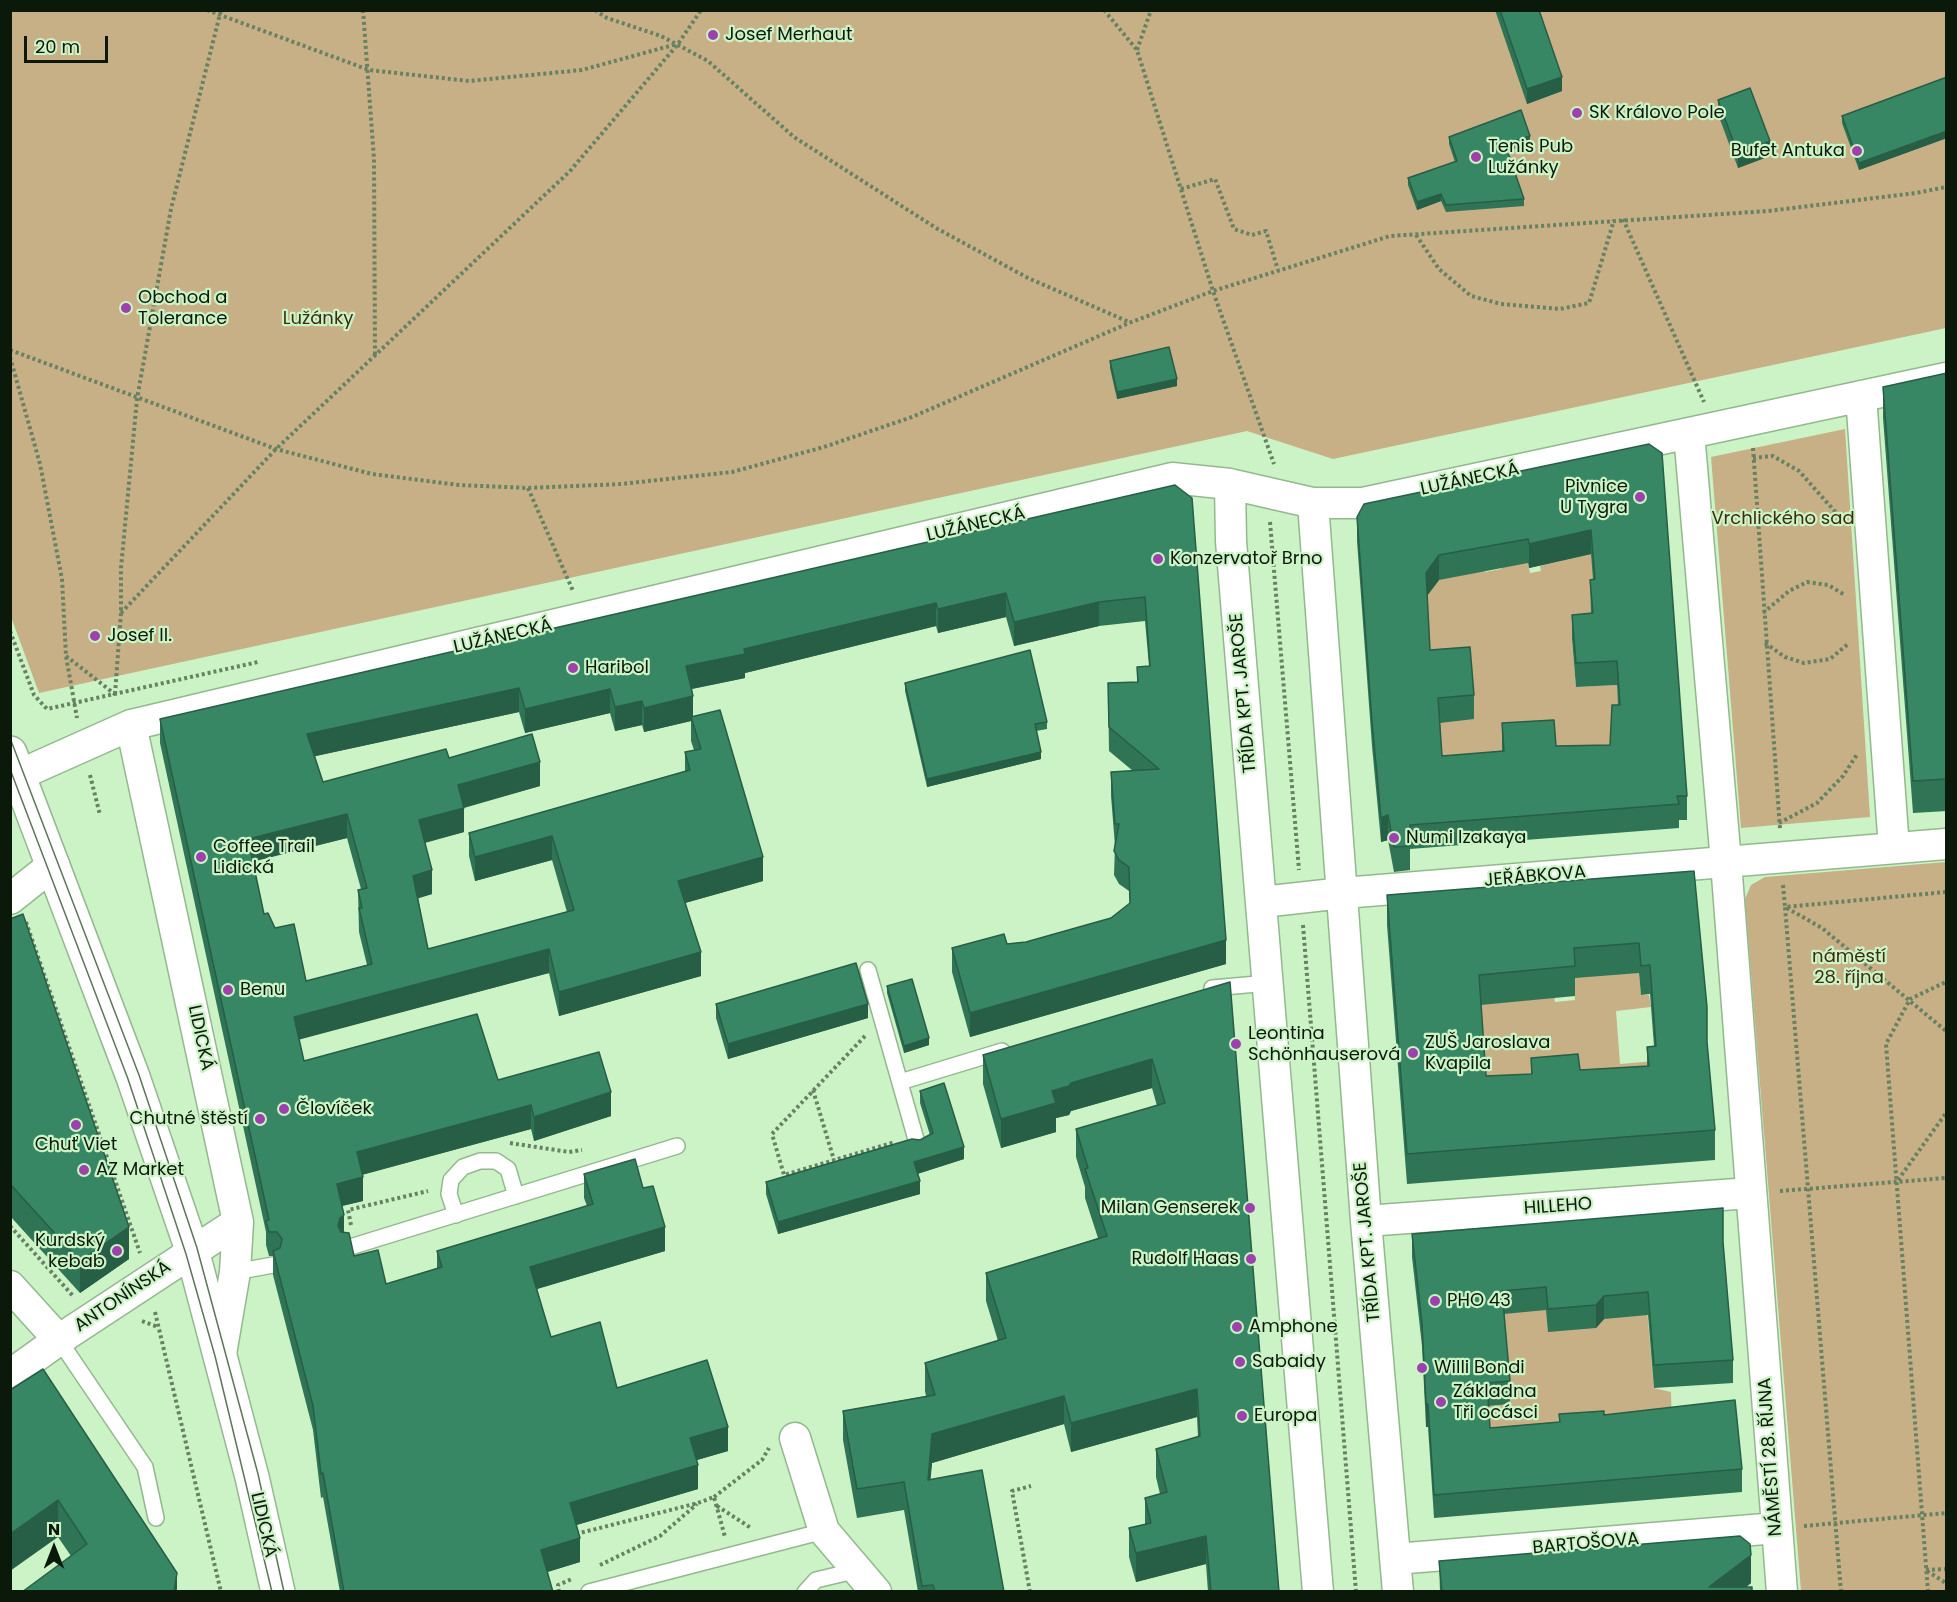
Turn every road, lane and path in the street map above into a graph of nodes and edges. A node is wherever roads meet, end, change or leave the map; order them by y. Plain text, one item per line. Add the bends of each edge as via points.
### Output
1 (207, 10) edge
2 (363, 10) edge
3 (595, 10) edge
4 (701, 10) edge
5 (1104, 10) edge
6 (1151, 10) edge
7 (220, 13) edge
8 (678, 44) junction
9 (1137, 50) junction
10 (369, 70) junction
11 (1947, 186) edge
12 (1181, 189) junction
13 (1623, 219) junction
14 (1614, 220) junction
15 (1416, 234) junction
16 (1279, 270) junction
17 (1213, 291) junction
18 (1130, 323) junction
19 (10, 350) edge
20 (375, 356) junction
21 (10, 357) edge
22 (1947, 378) edge
23 (1861, 396) junction
24 (137, 399) junction
25 (1704, 402) dead end
26 (1750, 420) junction
27 (1689, 433) junction
28 (276, 449) junction
29 (1753, 458) junction
30 (1276, 470) dead end
31 (1230, 484) junction
32 (528, 488) junction
33 (1313, 503) junction
34 (1270, 519) dead end
35 (1872, 556) junction
36 (573, 592) dead end
37 (1848, 601) dead end
38 (121, 613) junction
39 (1763, 613) junction
40 (1851, 639) dead end
41 (1764, 643) junction
42 (66, 656) junction
43 (115, 694) junction
44 (74, 703) dead end
45 (1884, 715) junction
46 (131, 725) junction
47 (15, 764) edge
48 (90, 773) dead end
49 (100, 816) dead end
50 (1779, 823) junction
51 (1947, 844) edge
52 (1894, 848) junction
53 (1781, 857) junction
54 (1726, 862) junction
55 (54, 864) junction
56 (1947, 892) edge
57 (1343, 893) junction
58 (1301, 897) junction
59 (1262, 902) junction
60 (1785, 907) junction
61 (18, 910) edge
62 (29, 930) junction
63 (20, 938) edge
64 (868, 970) dead end
65 (1947, 982) edge
66 (1269, 983) junction
67 (1202, 991) edge
68 (1910, 999) junction
69 (882, 1018) junction
70 (1947, 1031) edge
71 (1020, 1046) edge
72 (900, 1082) junction
73 (813, 1090) junction
74 (1947, 1113) edge
75 (916, 1140) joint
76 (677, 1146) dead end
77 (834, 1160) junction
78 (1947, 1178) edge
79 (1897, 1182) junction
80 (1809, 1188) junction
81 (1750, 1193) junction
82 (516, 1196) junction
83 (456, 1215) junction
84 (1366, 1221) junction
85 (238, 1222) junction
86 (10, 1226) edge
87 (347, 1248) edge
88 (192, 1250) junction
89 (142, 1259) dead end
90 (273, 1265) edge
91 (235, 1272) junction
92 (10, 1286) edge
93 (78, 1301) dead end
94 (154, 1311) dead end
95 (59, 1340) junction
96 (221, 1354) junction
97 (10, 1376) edge
98 (784, 1439) joint
99 (1031, 1486) dead end
100 (714, 1497) junction
101 (698, 1503) junction
102 (716, 1505) junction
103 (1947, 1513) edge
104 (1922, 1515) junction
105 (156, 1518) dead end
106 (1835, 1523) junction
107 (1777, 1528) junction
108 (824, 1531) junction
109 (568, 1536) edge
110 (774, 1543) junction
111 (730, 1555) junction
112 (1395, 1559) junction
113 (599, 1566) dead end
114 (1947, 1569) edge
115 (1926, 1570) junction
116 (579, 1575) dead end
117 (867, 1581) edge
118 (1947, 1583) edge
119 (221, 1592) edge
120 (278, 1592) edge
121 (559, 1592) edge
122 (589, 1592) edge
123 (805, 1592) edge
124 (1030, 1592) edge
125 (1318, 1592) edge
126 (1356, 1592) edge
127 (1398, 1592) edge
128 (1782, 1592) edge
129 (1841, 1592) edge
130 (1928, 1592) edge

1 - 7 path
2 - 10 path
3 - 8 path via 606,18
4 - 8 path
5 - 9 path
6 - 9 path
7 - 10 path
7 - 24 path via 171,209
8 - 10 path via 582,70 469,81
8 - 18 path via 708,61 794,137 936,228 1028,278
8 - 20 path via 570,171
9 - 12 path
10 - 20 path via 374,159
11 - 13 path via 1768,211
12 - 16 path via 1215,179 1233,229 1252,235 1266,231
12 - 17 path
13 - 14 path
13 - 25 path
14 - 15 path
14 - 15 path via 1589,303 1560,309 1501,304 1471,296 1439,269
15 - 16 path via 1390,236
16 - 17 path
17 - 18 path
17 - 30 path
18 - 32 path via 912,417 824,447 732,472 621,484
19 - 24 path
20 - 28 path
21 - 42 path via 40,464 62,579
22 - 23 street, LUŽÁNECKÁ
23 - 26 street, LUŽÁNECKÁ
23 - 35 street
24 - 28 path
24 - 38 path via 121,568
26 - 27 street, LUŽÁNECKÁ
26 - 29 path
27 - 33 street, LUŽÁNECKÁ via 1363,503
27 - 54 street
28 - 32 path via 372,474 459,485
28 - 38 path
29 - 35 path via 1773,456 1799,471
29 - 39 path
31 - 33 street, LUŽÁNECKÁ
31 - 46 street, LUŽÁNECKÁ via 1172,478
31 - 59 street, TŘÍDA KPT. JAROŠE via 1231,541
32 - 36 path
33 - 57 street, TŘÍDA KPT. JAROŠE
34 - 58 path
35 - 45 street
37 - 39 path via 1845,594 1828,585 1807,582 1789,591
38 - 43 path
39 - 41 path
40 - 41 path via 1848,647 1830,659 1804,663 1785,657
41 - 50 path
42 - 43 path
42 - 44 path
43 - 46 path
45 - 50 path via 1843,776 1817,803
45 - 52 street
46 - 47 street, LUŽÁNECKÁ
46 - 85 street, LIDICKÁ
47 - 55 street, LIDICKÁ
48 - 49 path
50 - 53 path
51 - 52 street
52 - 53 street
53 - 54 street
53 - 60 path
54 - 57 street, JEŘÁBKOVA
54 - 81 street, NÁMĚSTÍ 28. ŘÍJNA
55 - 61 street
55 - 88 street, LIDICKÁ
56 - 60 path
57 - 58 street
57 - 84 street, TŘÍDA KPT. JAROŠE
58 - 59 street
58 - 126 path
59 - 66 street, TŘÍDA KPT. JAROŠE
60 - 68 path via 1822,928
60 - 80 path
61 - 62 path
62 - 63 path
62 - 89 path
64 - 69 lane
65 - 68 path
66 - 67 lane
66 - 125 street, TŘÍDA KPT. JAROŠE
68 - 70 path
68 - 79 path via 1886,1044
69 - 72 lane
69 - 73 path
71 - 72 lane
72 - 75 lane
73 - 77 path
73 - 77 path via 772,1134 781,1165 784,1175
74 - 79 path
75 - 77 path
76 - 82 lane
78 - 79 path
79 - 80 path
79 - 104 path
80 - 81 path
80 - 106 path
81 - 84 street, HILLEHO
81 - 107 street, NÁMĚSTÍ 28. ŘÍJNA
82 - 83 lane
82 - 83 lane via 508,1169 496,1161 480,1161 463,1167 451,1180 449,1194
83 - 87 lane
84 - 112 street, TŘÍDA KPT. JAROŠE
85 - 88 street, ANTONÍNSKÁ
85 - 91 street, LIDICKÁ
86 - 93 path
88 - 95 street, ANTONÍNSKÁ
88 - 96 street, LIDICKÁ
90 - 91 lane
91 - 96 street, LIDICKÁ
92 - 95 street
94 - 119 path
95 - 97 street, ANTONÍNSKÁ
95 - 105 lane via 145,1467
96 - 120 street, LIDICKÁ
98 - 100 path
98 - 108 street
99 - 124 path via 1012,1491
100 - 101 path
100 - 102 path
101 - 109 path
101 - 113 path via 660,1536
102 - 110 path
102 - 111 path
103 - 104 path
104 - 106 path
104 - 115 path
106 - 107 path
106 - 129 path
107 - 112 street, BARTOŠOVA
107 - 128 street, NÁMĚSTÍ 28. ŘÍJNA
108 - 110 lane
108 - 117 street
110 - 111 lane
111 - 122 lane
112 - 127 street, TŘÍDA KPT. JAROŠE
114 - 115 path
115 - 118 path
115 - 130 path
116 - 121 path via 558,1585
117 - 123 lane via 816,1580

